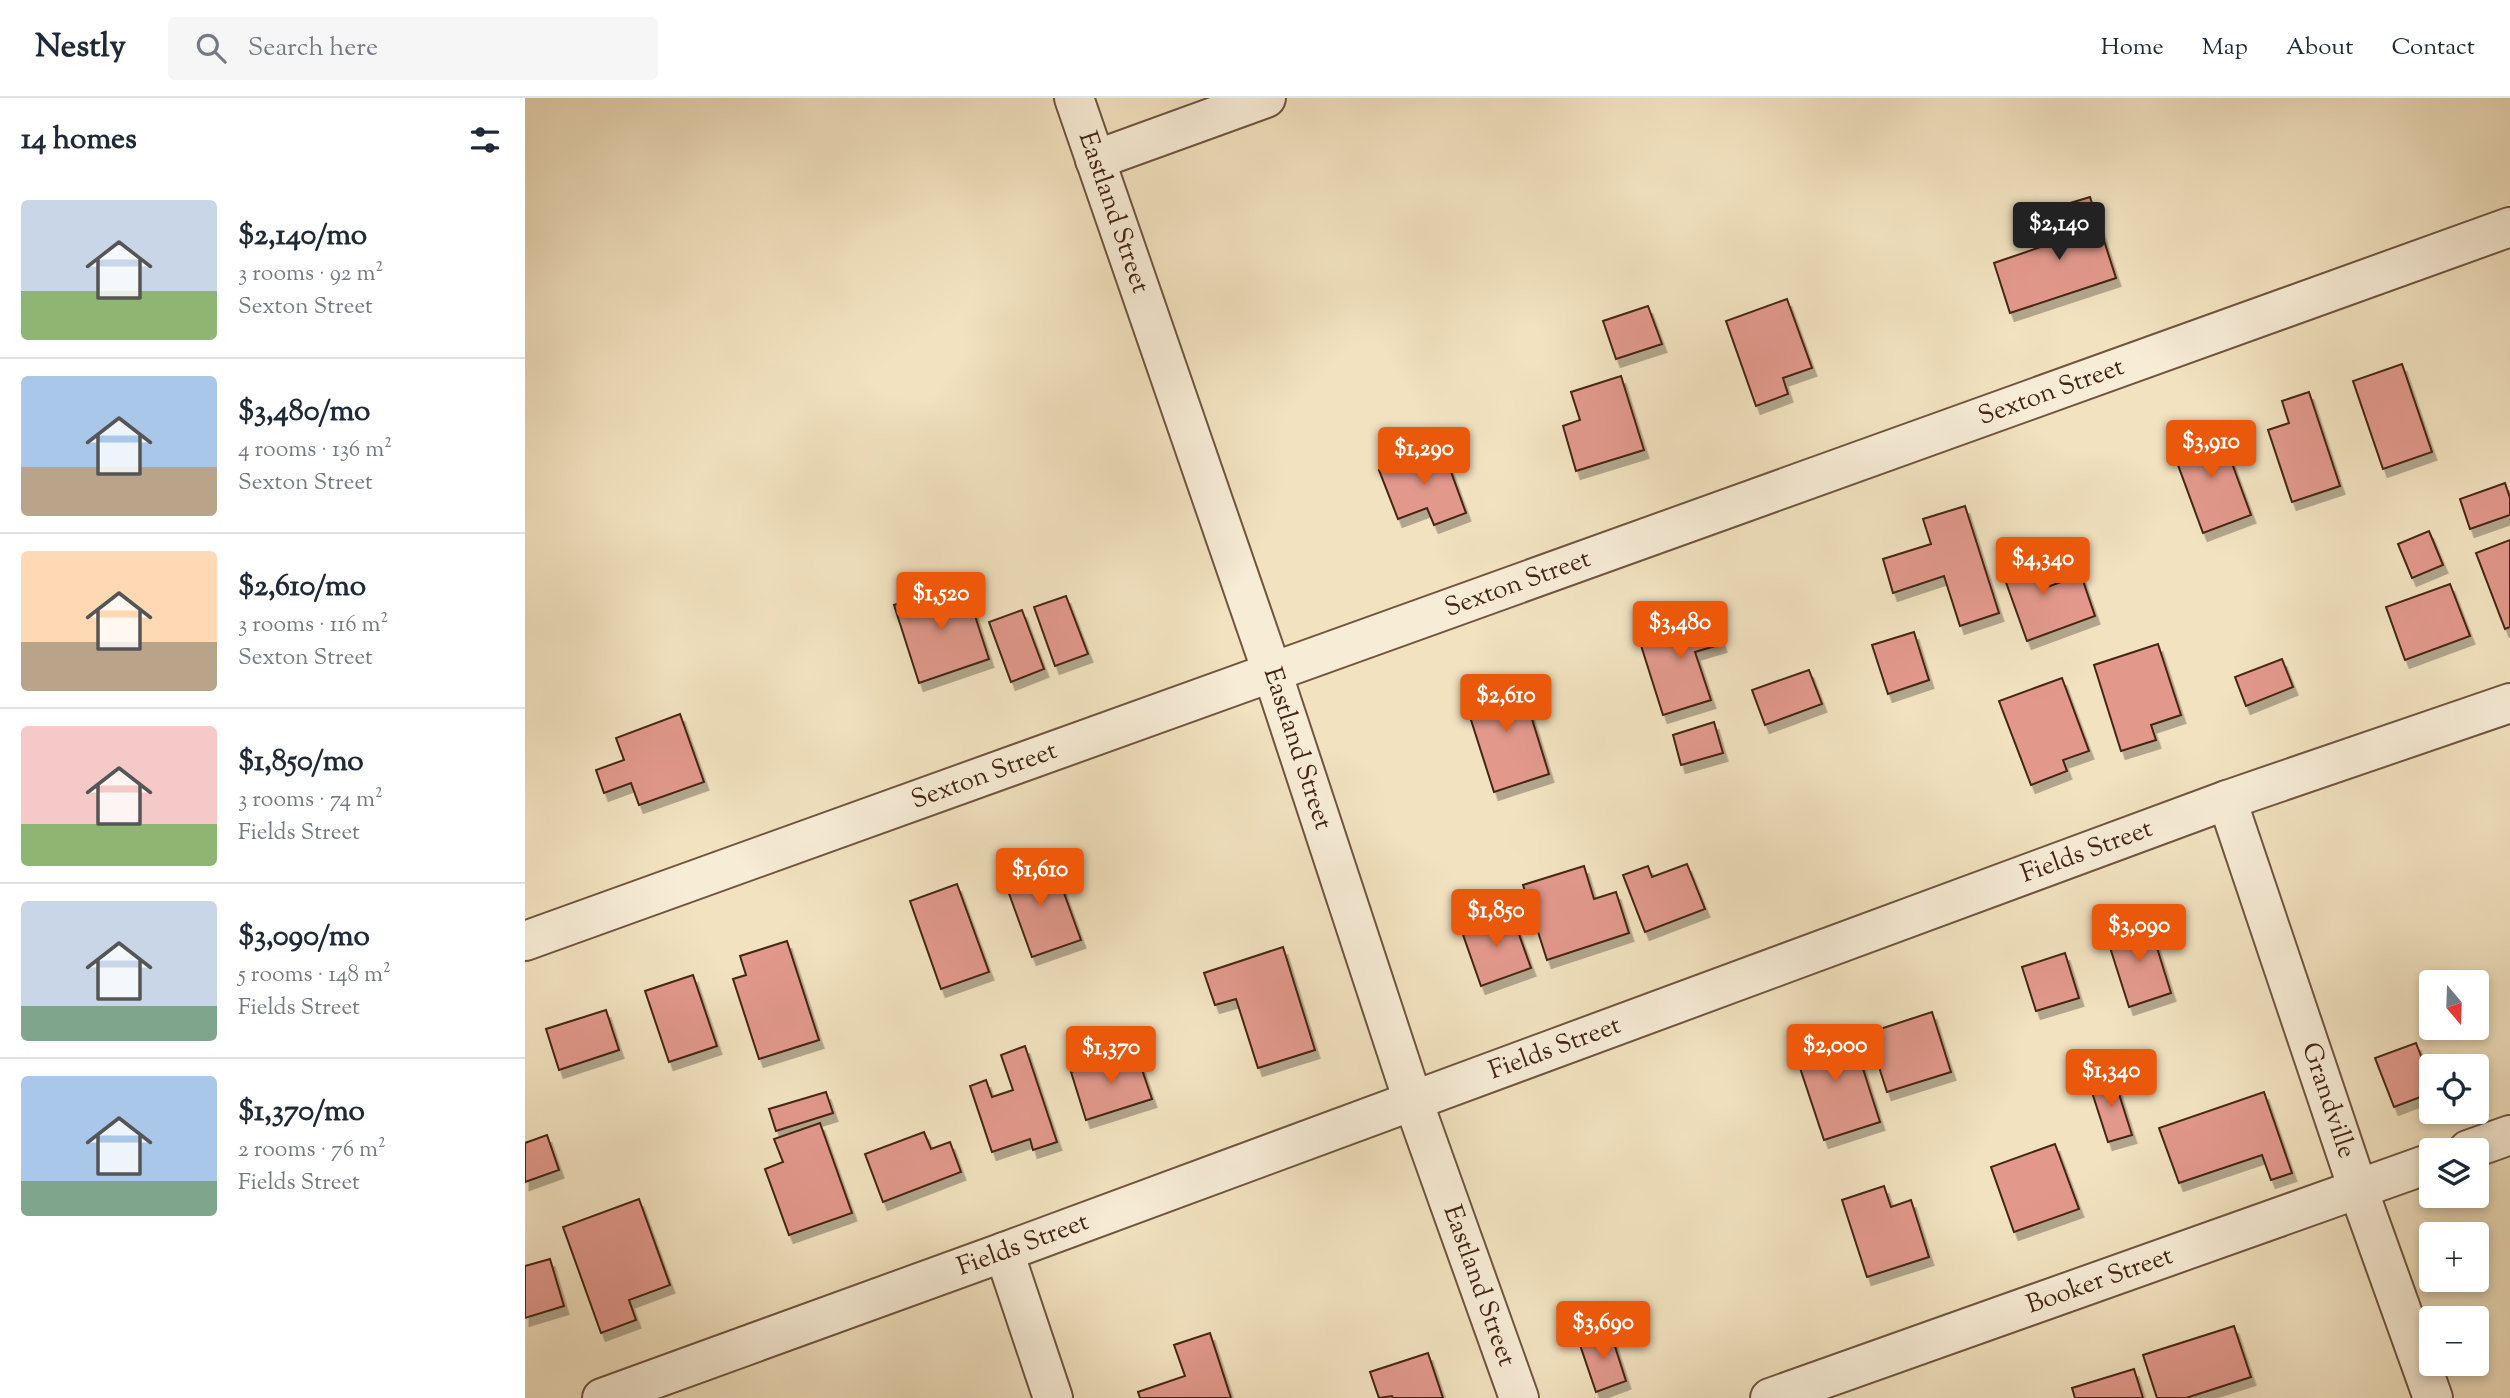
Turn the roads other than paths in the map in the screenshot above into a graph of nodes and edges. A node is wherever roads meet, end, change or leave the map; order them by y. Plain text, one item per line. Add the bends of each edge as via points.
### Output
1 (1074, 98) edge
2 (1266, 98) edge
3 (1095, 160) junction
4 (2510, 227) edge
5 (1272, 672) junction
6 (2510, 703) edge
7 (2227, 800) junction
8 (525, 941) edge
9 (1413, 1101) junction
10 (2510, 1135) edge
11 (2489, 1143) edge
12 (2419, 1167) edge
13 (2358, 1189) junction
14 (1004, 1252) junction
15 (602, 1398) edge
16 (1053, 1398) edge
17 (1518, 1398) edge
18 (1770, 1398) edge
19 (2433, 1398) edge

1 - 3 street, Eastland Street
2 - 3 street
3 - 5 street, Eastland Street
4 - 5 street, Sexton Street
5 - 8 street, Sexton Street
5 - 9 street, Eastland Street
6 - 7 street, Fields Street
7 - 9 street, Fields Street
7 - 13 street, Grandville
9 - 14 street, Fields Street
9 - 17 street, Eastland Street
10 - 11 street
12 - 13 street, Booker Street
13 - 18 street, Booker Street
13 - 19 street, Grandville
14 - 15 street, Fields Street
14 - 16 street

